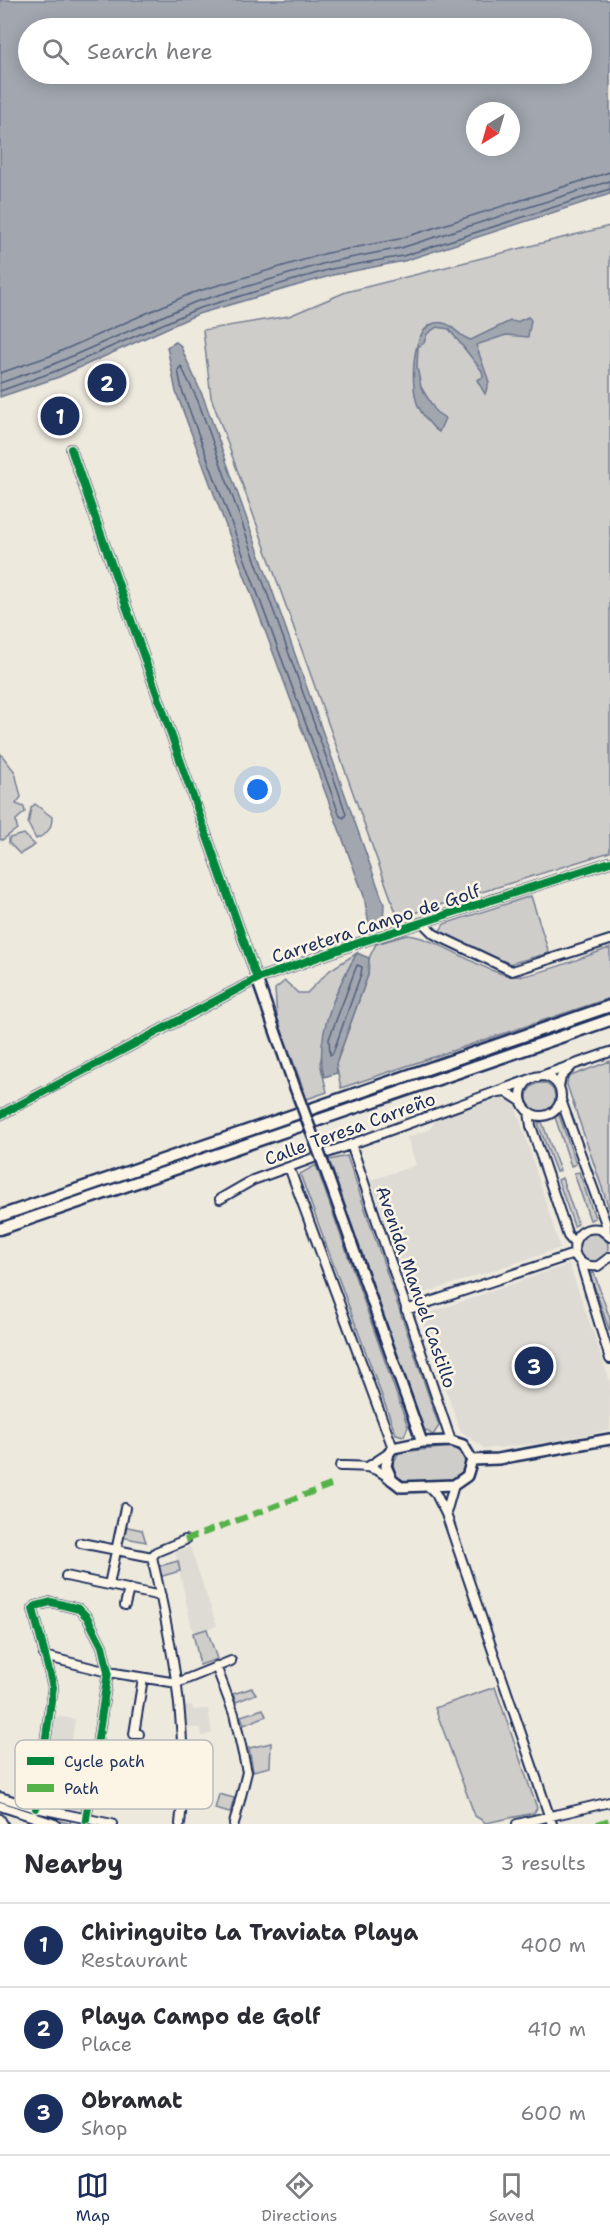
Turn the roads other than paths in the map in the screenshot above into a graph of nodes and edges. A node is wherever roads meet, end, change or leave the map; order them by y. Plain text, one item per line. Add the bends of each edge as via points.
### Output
1 (71, 449) dead end
2 (610, 862) edge
3 (423, 923) junction
4 (610, 940) edge
5 (257, 979) junction
6 (610, 1006) edge
7 (610, 1020) edge
8 (610, 1052) edge
9 (576, 1063) junction
10 (534, 1078) junction
11 (559, 1087) junction
12 (494, 1093) junction
13 (561, 1100) junction
14 (522, 1102) junction
15 (311, 1109) dead end
16 (529, 1112) junction
17 (296, 1114) dead end
18 (0, 1115) edge
19 (316, 1121) dead end
20 (300, 1126) dead end
21 (351, 1144) junction
22 (289, 1167) junction
23 (220, 1198) dead end
24 (0, 1216) edge
25 (0, 1229) edge
26 (608, 1235) edge
27 (573, 1243) junction
28 (574, 1254) junction
29 (610, 1257) edge
30 (581, 1263) junction
31 (406, 1310) junction
32 (610, 1359) edge
33 (610, 1439) edge
34 (451, 1441) junction
35 (423, 1442) junction
36 (391, 1450) junction
37 (472, 1460) junction
38 (340, 1466) dead end
39 (369, 1466) junction
40 (392, 1480) junction
41 (454, 1485) junction
42 (428, 1486) junction
43 (125, 1508) dead end
44 (446, 1514) junction
45 (184, 1540) dead end
46 (81, 1543) dead end
47 (116, 1550) junction
48 (152, 1557) junction
49 (66, 1576) dead end
50 (110, 1585) junction
51 (129, 1589) junction
52 (161, 1596) junction
53 (125, 1605) dead end
54 (44, 1656) junction
55 (231, 1661) dead end
56 (216, 1666) junction
57 (108, 1672) junction
58 (143, 1678) junction
59 (177, 1683) junction
60 (139, 1734) dead end
61 (46, 1740) edge
62 (98, 1740) edge
63 (181, 1740) edge
64 (0, 1797) edge
65 (15, 1802) edge
66 (610, 1802) edge
67 (0, 1806) edge
68 (41, 1809) edge
69 (87, 1809) edge
70 (182, 1809) edge
71 (0, 1819) edge
72 (86, 1819) junction
73 (551, 1820) edge
74 (3, 1824) edge
75 (55, 1824) edge
76 (112, 1824) edge
77 (180, 1824) edge
78 (234, 1824) edge
79 (517, 1824) edge

1 - 5 street
2 - 3 street, Carretera Campo de Golf
3 - 4 street via 434,934 512,971
3 - 5 street, Carretera Campo de Golf
5 - 18 street, Carretera Campo de Golf
5 - 35 main road, bridge
6 - 15 highway
7 - 19 highway
8 - 9 street, Calle Teresa Carreño
9 - 10 street, Calle Teresa Carreño
9 - 11 street via 566,1070
10 - 11 street via 550,1078
10 - 12 street, Calle Teresa Carreño
10 - 14 street via 522,1089
11 - 13 street
12 - 14 street via 507,1092
12 - 21 street, Calle Teresa Carreño
13 - 16 street via 548,1115
13 - 26 street
14 - 16 street
16 - 27 street
17 - 24 highway
20 - 25 highway
21 - 22 street, Calle Teresa Carreño
21 - 31 street, Avenida Manuel Castillo
22 - 23 street, Calle Teresa Carreño
22 - 36 street
26 - 27 street via 593,1227 580,1232
27 - 28 street
28 - 30 street
28 - 31 street
29 - 30 street via 598,1266
30 - 32 street
31 - 34 street, Avenida Manuel Castillo
33 - 37 main road
34 - 35 main road
34 - 37 main road via 463,1445
35 - 36 main road
36 - 39 street
36 - 40 main road via 386,1466
37 - 41 main road via 467,1476
38 - 39 street
39 - 40 street
40 - 42 main road via 402,1487
41 - 42 main road
41 - 44 street
42 - 44 street
43 - 47 street
44 - 73 street
45 - 48 street
46 - 47 street
47 - 48 street
47 - 50 street
48 - 52 street
49 - 50 street
50 - 51 street
51 - 52 street
51 - 53 street
52 - 59 street
54 - 57 street
54 - 57 street via 33,1609 51,1602 79,1609 87,1617 102,1646
54 - 61 street via 53,1687
55 - 56 street
56 - 59 street
56 - 78 street via 234,1714 247,1772
57 - 58 street
57 - 62 street
58 - 59 street
58 - 60 street via 134,1734
59 - 63 street
64 - 65 street
66 - 73 street
67 - 75 street
68 - 72 street
69 - 72 street
70 - 77 street
71 - 74 street
72 - 76 street
73 - 79 street

